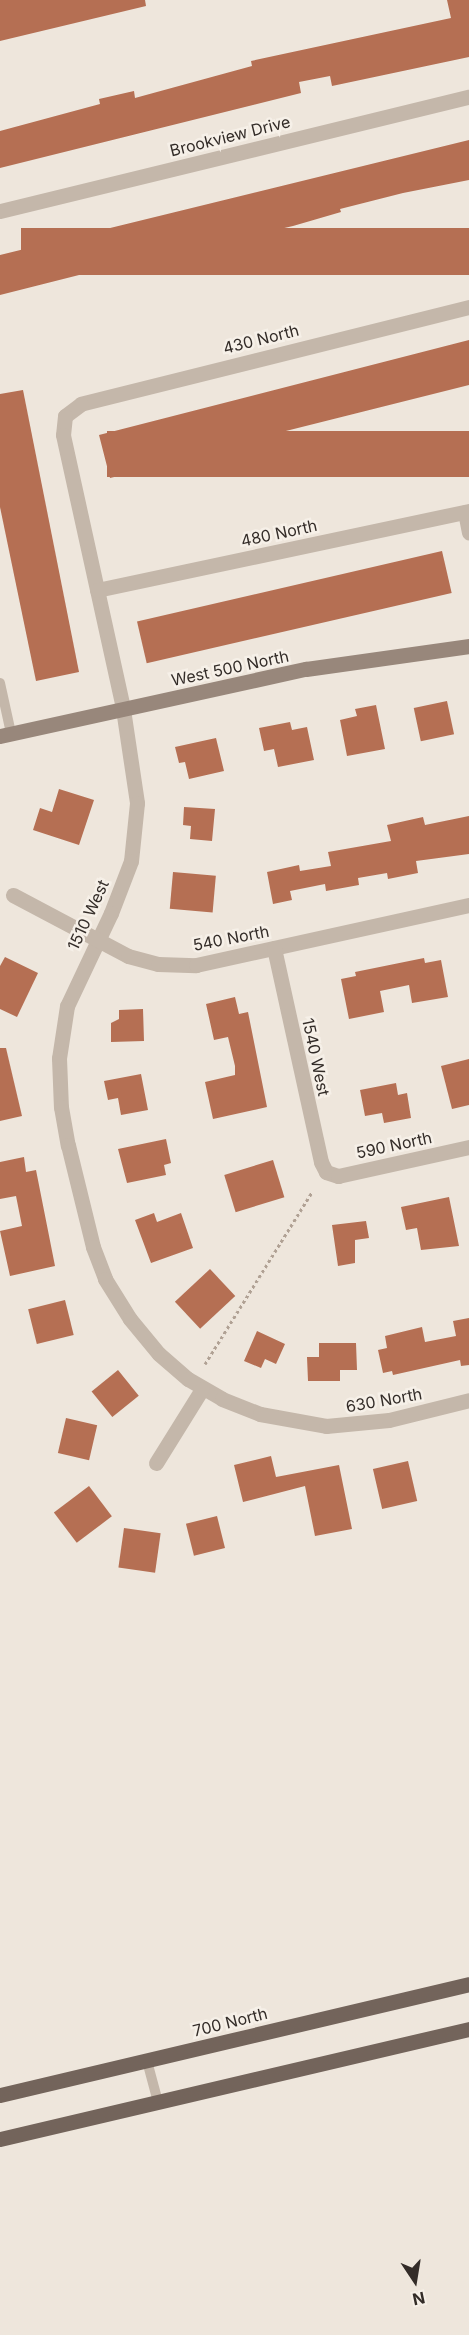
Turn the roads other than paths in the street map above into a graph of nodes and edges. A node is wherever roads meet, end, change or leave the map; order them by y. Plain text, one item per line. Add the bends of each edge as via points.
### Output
1 (469, 97) edge
2 (0, 211) edge
3 (469, 307) edge
4 (65, 416) joint
5 (467, 512) edge
6 (469, 533) edge
7 (97, 590) junction
8 (469, 646) edge
9 (0, 683) edge
10 (123, 710) junction
11 (6, 735) edge
12 (13, 895) dead end
13 (469, 905) edge
14 (98, 939) junction
15 (274, 948) junction
16 (469, 1147) edge
17 (326, 1172) joint
18 (202, 1389) junction
19 (469, 1400) edge
20 (156, 1463) dead end
21 (469, 1983) edge
22 (469, 2029) edge
23 (147, 2061) junction
24 (0, 2095) edge
25 (158, 2102) junction
26 (0, 2139) edge

1 - 2 street, Brookview Drive
3 - 4 street, 430 North via 81,404
4 - 7 street, 1510 West via 63,435
5 - 6 street
5 - 7 street, 480 North
7 - 10 street, 1510 West
8 - 10 street, West 500 North via 306,669
9 - 11 lane
10 - 11 street, West 500 North
10 - 14 street, 1510 West via 137,802 131,861
12 - 14 street, 540 North
13 - 15 street, 540 North
14 - 15 street, 540 North via 128,956 158,964 196,965
14 - 18 street, 1510 West via 67,1006 59,1058 61,1107 68,1145 93,1247 105,1279 130,1319 159,1354
15 - 17 street, 1540 West
16 - 17 street, 590 North via 338,1176
18 - 19 street, 630 North via 260,1414 326,1426 389,1420
18 - 20 street
21 - 23 main road, 700 North
22 - 25 main road
23 - 24 main road, 700 North
23 - 25 lane
25 - 26 main road

